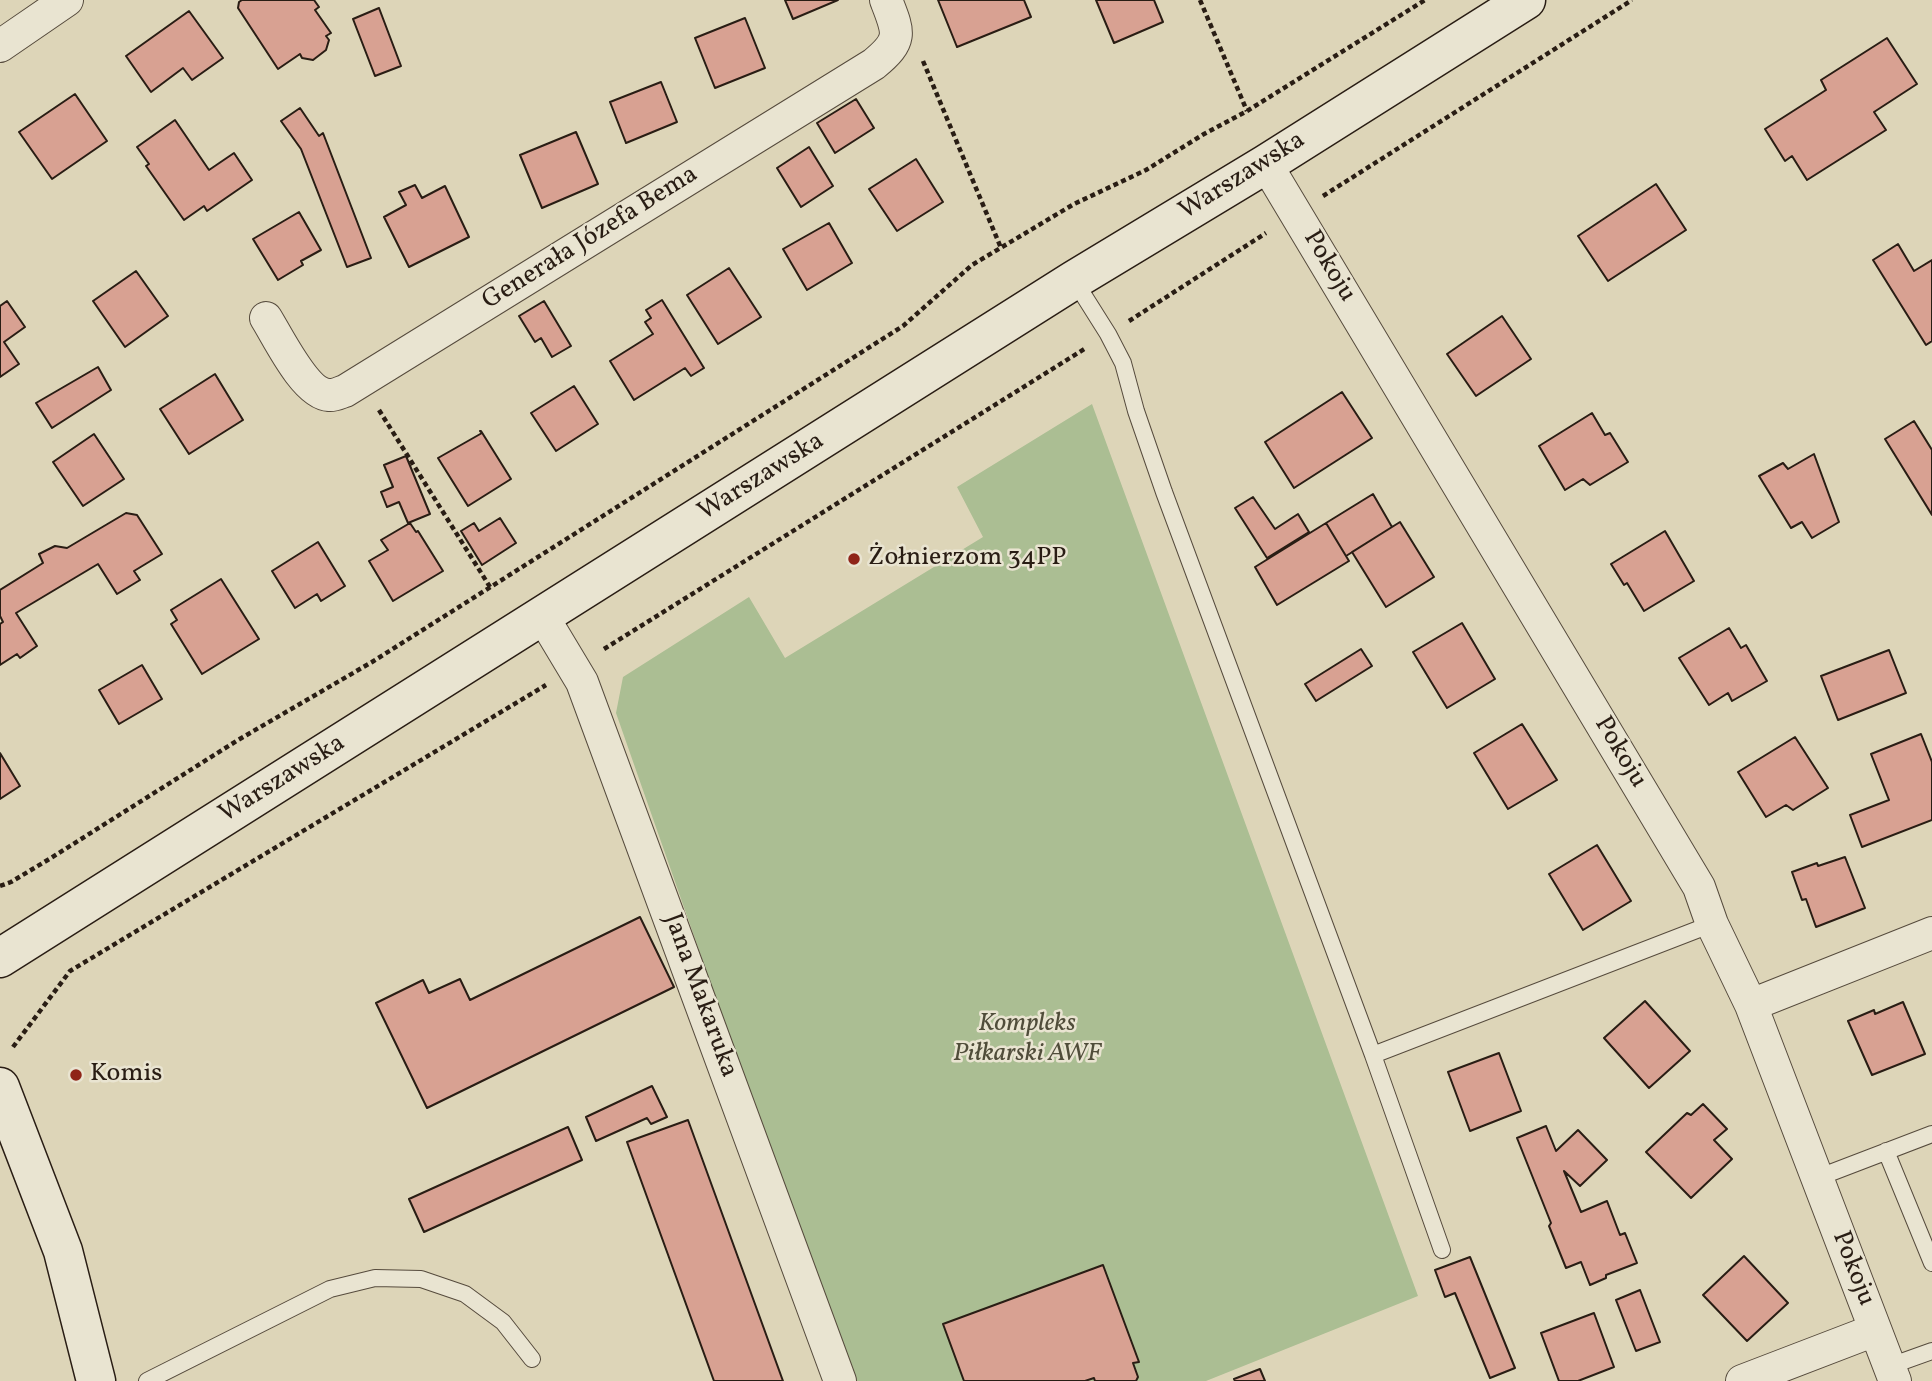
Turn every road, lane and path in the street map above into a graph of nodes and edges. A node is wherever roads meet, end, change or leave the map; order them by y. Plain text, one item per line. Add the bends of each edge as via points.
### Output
1 (67, 0) edge
2 (886, 0) edge
3 (1200, 0) edge
4 (1425, 0) edge
5 (1526, 0) edge
6 (1632, 0) edge
7 (897, 37) junction
8 (0, 46) edge
9 (1247, 111) junction
10 (1266, 164) junction
11 (1296, 213) junction
12 (1001, 248) junction
13 (1074, 280) junction
14 (266, 318) dead end
15 (1108, 334) junction
16 (361, 381) junction
17 (490, 587) junction
18 (543, 617) junction
19 (574, 668) junction
20 (0, 886) edge
21 (1712, 924) junction
22 (1932, 933) edge
23 (0, 958) edge
24 (1751, 1005) junction
25 (13, 1047) dead end
26 (1373, 1055) junction
27 (0, 1087) edge
28 (1932, 1134) edge
29 (1886, 1151) junction
30 (1817, 1178) junction
31 (1441, 1250) dead end
32 (1932, 1264) edge
33 (1875, 1330) junction
34 (1932, 1351) edge
35 (532, 1359) dead end
36 (1893, 1374) edge
37 (96, 1381) edge
38 (146, 1381) edge
39 (840, 1381) edge
40 (1742, 1381) edge

1 - 8 street
2 - 7 street
3 - 9 path
4 - 9 path
5 - 10 street, Warszawska
6 - 11 path
7 - 12 path via 917,46
7 - 16 street, Generała Józefa Bema via 890,51 874,64
9 - 12 path
10 - 11 street, Pokoju
10 - 13 street, Warszawska
11 - 15 path
11 - 21 street, Pokoju via 1699,887
12 - 17 path via 972,265 903,326
13 - 15 lane
13 - 18 street, Warszawska
14 - 16 street, Generała Józefa Bema via 304,379 318,392 330,396
15 - 19 path
15 - 26 lane via 1123,363 1169,505
16 - 17 path
17 - 20 path
18 - 19 street, Jana Makaruka
18 - 23 street, Warszawska
19 - 25 path via 70,971
19 - 39 street, Jana Makaruka
21 - 24 street, Pokoju
21 - 26 lane
22 - 24 street
24 - 30 street, Pokoju
26 - 31 lane
27 - 37 street via 63,1251
28 - 29 lane
29 - 30 lane
29 - 32 lane
30 - 33 street, Pokoju
33 - 36 street, Pokoju
33 - 40 street
34 - 36 lane
35 - 38 lane via 503,1322 465,1294 421,1279 375,1278 330,1289

